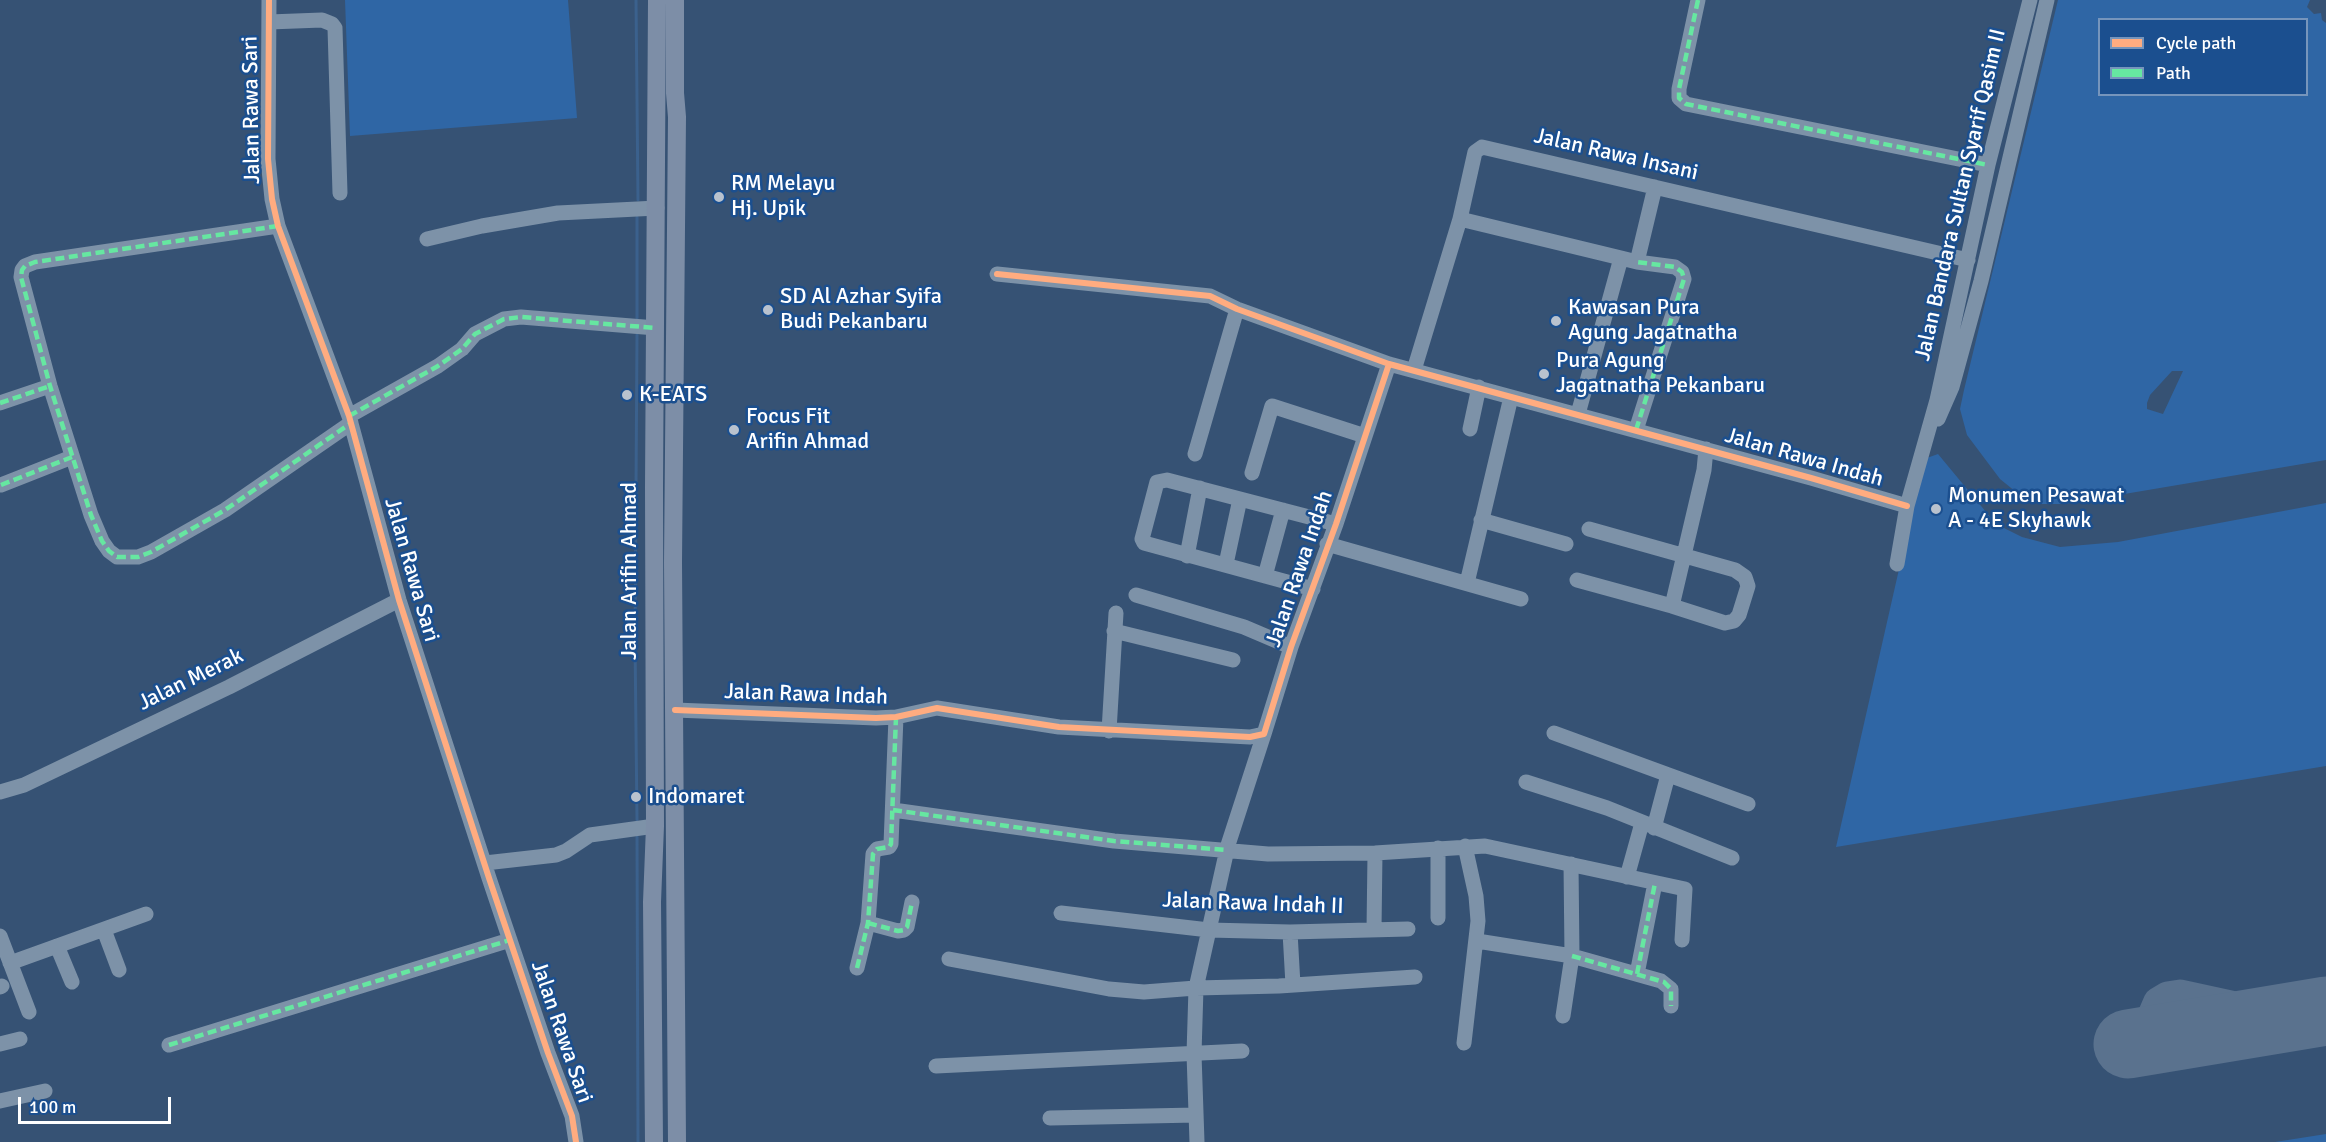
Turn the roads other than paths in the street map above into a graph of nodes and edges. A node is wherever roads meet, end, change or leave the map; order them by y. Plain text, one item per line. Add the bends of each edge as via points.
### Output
1 (268, 0) edge
2 (657, 0) edge
3 (675, 0) edge
4 (1698, 0) edge
5 (2030, 0) edge
6 (2047, 0) edge
7 (269, 22) junction
8 (1988, 165) junction
9 (1655, 188) junction
10 (340, 193) dead end
11 (657, 208) junction
12 (1460, 219) junction
13 (278, 226) junction
14 (427, 239) dead end
15 (1622, 258) junction
16 (1968, 260) junction
17 (1637, 262) junction
18 (997, 274) dead end
19 (1237, 309) junction
20 (656, 328) junction
21 (1389, 364) junction
22 (1414, 370) junction
23 (50, 386) junction
24 (1479, 387) junction
25 (1511, 397) junction
26 (0, 403) edge
27 (1578, 414) junction
28 (350, 420) junction
29 (1470, 429) dead end
30 (1636, 430) junction
31 (1365, 436) junction
32 (1924, 442) junction
33 (1706, 449) junction
34 (1195, 454) dead end
35 (72, 457) junction
36 (1252, 473) dead end
37 (1, 485) edge
38 (654, 487) junction
39 (673, 487) junction
40 (1200, 488) junction
41 (1240, 499) junction
42 (1907, 506) junction
43 (1283, 510) junction
44 (1481, 520) junction
45 (1336, 524) junction
46 (1589, 529) dead end
47 (1327, 544) junction
48 (1566, 544) dead end
49 (1683, 554) junction
50 (1187, 556) junction
51 (1226, 564) junction
52 (1897, 564) dead end
53 (1265, 576) junction
54 (1577, 580) dead end
55 (1467, 583) junction
56 (1313, 589) junction
57 (1136, 595) dead end
58 (1521, 599) dead end
59 (399, 600) junction
60 (1672, 606) junction
61 (1116, 613) dead end
62 (1114, 631) junction
63 (1292, 647) junction
64 (1233, 660) dead end
65 (680, 710) junction
66 (896, 717) junction
67 (1109, 731) junction
68 (1554, 733) dead end
69 (1264, 734) junction
70 (1668, 775) junction
71 (1526, 782) dead end
72 (0, 792) edge
73 (1748, 804) dead end
74 (893, 810) junction
75 (1648, 825) junction
76 (655, 826) junction
77 (1465, 846) junction
78 (1438, 848) junction
79 (1227, 850) junction
80 (1375, 853) junction
81 (1732, 858) dead end
82 (485, 863) junction
83 (1571, 864) junction
84 (1627, 877) junction
85 (1655, 883) junction
86 (912, 902) dead end
87 (1061, 913) dead end
88 (146, 914) dead end
89 (1438, 918) dead end
90 (868, 923) junction
91 (1408, 929) dead end
92 (104, 930) junction
93 (1209, 930) junction
94 (1374, 930) junction
95 (1290, 932) junction
96 (0, 936) edge
97 (510, 940) junction
98 (1682, 940) dead end
99 (1477, 941) junction
100 (57, 946) junction
101 (1572, 956) junction
102 (949, 959) dead end
103 (10, 963) junction
104 (857, 968) dead end
105 (119, 970) dead end
106 (1637, 974) junction
107 (1415, 977) dead end
108 (72, 982) dead end
109 (1293, 985) junction
110 (1196, 988) junction
111 (1671, 1006) dead end
112 (29, 1012) dead end
113 (1563, 1016) dead end
114 (20, 1039) dead end
115 (1464, 1043) dead end
116 (0, 1044) edge
117 (169, 1046) dead end
118 (1242, 1051) dead end
119 (1194, 1054) junction
120 (936, 1066) dead end
121 (45, 1091) dead end
122 (0, 1101) edge
123 (1196, 1115) junction
124 (1050, 1118) dead end
125 (576, 1142) edge
126 (654, 1142) edge
127 (677, 1142) edge
128 (1197, 1142) edge

1 - 7 street, Jalan Rawa Sari
2 - 11 main road, Jalan Arifin Ahmad
3 - 39 main road, Jalan Arifin Ahmad
4 - 8 street via 1678,89 1679,98 1686,104
5 - 8 street, Jalan Bandara Sultan Syarif Qasim II
6 - 32 street, Jalan Bandara Sultan Syarif Qasim II via 1952,387 1945,408
7 - 10 street via 322,20 335,28
7 - 13 street, Jalan Rawa Sari via 268,159
8 - 16 street, Jalan Bandara Sultan Syarif Qasim II
9 - 12 street, Jalan Rawa Insani via 1482,147 1475,152
9 - 16 street, Jalan Rawa Insani
9 - 17 street
11 - 14 street via 558,213
11 - 20 main road, Jalan Arifin Ahmad
12 - 15 street
12 - 22 street, Jalan Rawa Insani
13 - 23 street via 24,266 21,277
13 - 28 street, Jalan Rawa Sari
15 - 17 street
15 - 27 street
16 - 32 street, Jalan Bandara Sultan Syarif Qasim II
17 - 30 street via 1675,267 1684,279
18 - 19 street via 1191,293 1210,296
19 - 21 street
19 - 34 street
20 - 28 street via 504,319 475,334 438,366
20 - 38 main road, Jalan Arifin Ahmad
21 - 22 street, Jalan Rawa Indah
21 - 31 street, Jalan Rawa Indah
22 - 24 street, Jalan Rawa Indah
23 - 26 street
23 - 35 street
24 - 25 street, Jalan Rawa Indah
24 - 29 street
25 - 27 street, Jalan Rawa Indah
25 - 44 street
27 - 30 street, Jalan Rawa Indah
28 - 35 street via 225,510 138,557 117,557 102,541
28 - 59 street, Jalan Rawa Sari
30 - 33 street, Jalan Rawa Indah
31 - 36 street via 1272,406
31 - 45 street, Jalan Rawa Indah
32 - 42 street
33 - 42 street, Jalan Rawa Indah
33 - 49 street
35 - 37 street
38 - 39 main road
38 - 76 main road, Jalan Arifin Ahmad
39 - 65 main road, Jalan Arifin Ahmad
40 - 41 street
40 - 50 street
40 - 50 street via 1167,480 1157,482 1142,539
41 - 43 street
41 - 51 street
42 - 52 street
43 - 45 street
43 - 53 street
44 - 48 street
44 - 55 street
45 - 47 street, Jalan Rawa Indah
46 - 49 street
47 - 55 street
47 - 56 street, Jalan Rawa Indah
49 - 60 street
49 - 60 street via 1735,570 1745,577 1748,586 1739,615 1730,623
50 - 51 street
51 - 53 street
53 - 56 street
54 - 60 street
55 - 58 street
56 - 63 street, Jalan Rawa Indah
57 - 63 street via 1244,627
59 - 72 street, Jalan Merak via 229,687 24,785
59 - 82 street, Jalan Rawa Sari
61 - 62 street
62 - 64 street
62 - 67 street
63 - 69 street, Jalan Rawa Indah
65 - 66 street, Jalan Rawa Indah
65 - 127 main road, Jalan Arifin Ahmad
66 - 67 street, Jalan Rawa Indah via 937,708
66 - 74 street
67 - 69 street, Jalan Rawa Indah via 1250,737
68 - 70 street
69 - 79 street
70 - 73 street
70 - 75 street
71 - 75 street
74 - 79 street via 1114,840
74 - 90 street via 891,846 873,854
75 - 81 street
75 - 84 street
76 - 82 street via 590,836 556,855
76 - 126 main road, Jalan Arifin Ahmad via 651,902
77 - 78 street
77 - 83 street via 1485,846
77 - 99 street via 1478,908
78 - 80 street
78 - 89 street
79 - 80 street via 1268,854
79 - 93 street
80 - 94 street
82 - 97 street, Jalan Rawa Sari
83 - 84 street
83 - 101 street
84 - 85 street
85 - 98 street via 1685,889
85 - 106 street
86 - 90 street via 904,930
87 - 93 street, Jalan Rawa Indah II
88 - 92 street
90 - 104 street
91 - 94 street, Jalan Rawa Indah II
92 - 100 street
92 - 105 street
93 - 95 street, Jalan Rawa Indah II
93 - 110 street
94 - 95 street, Jalan Rawa Indah II
95 - 109 street
96 - 103 street
97 - 117 street
97 - 125 street, Jalan Rawa Sari via 572,1116
99 - 101 street
99 - 115 street
100 - 103 street
100 - 108 street
101 - 106 street
101 - 113 street
102 - 110 street via 1127,991
103 - 112 street
106 - 111 street via 1668,985
107 - 109 street
109 - 110 street
110 - 119 street
114 - 116 street
118 - 119 street
119 - 120 street
119 - 123 street
121 - 122 street
123 - 124 street
123 - 128 street

